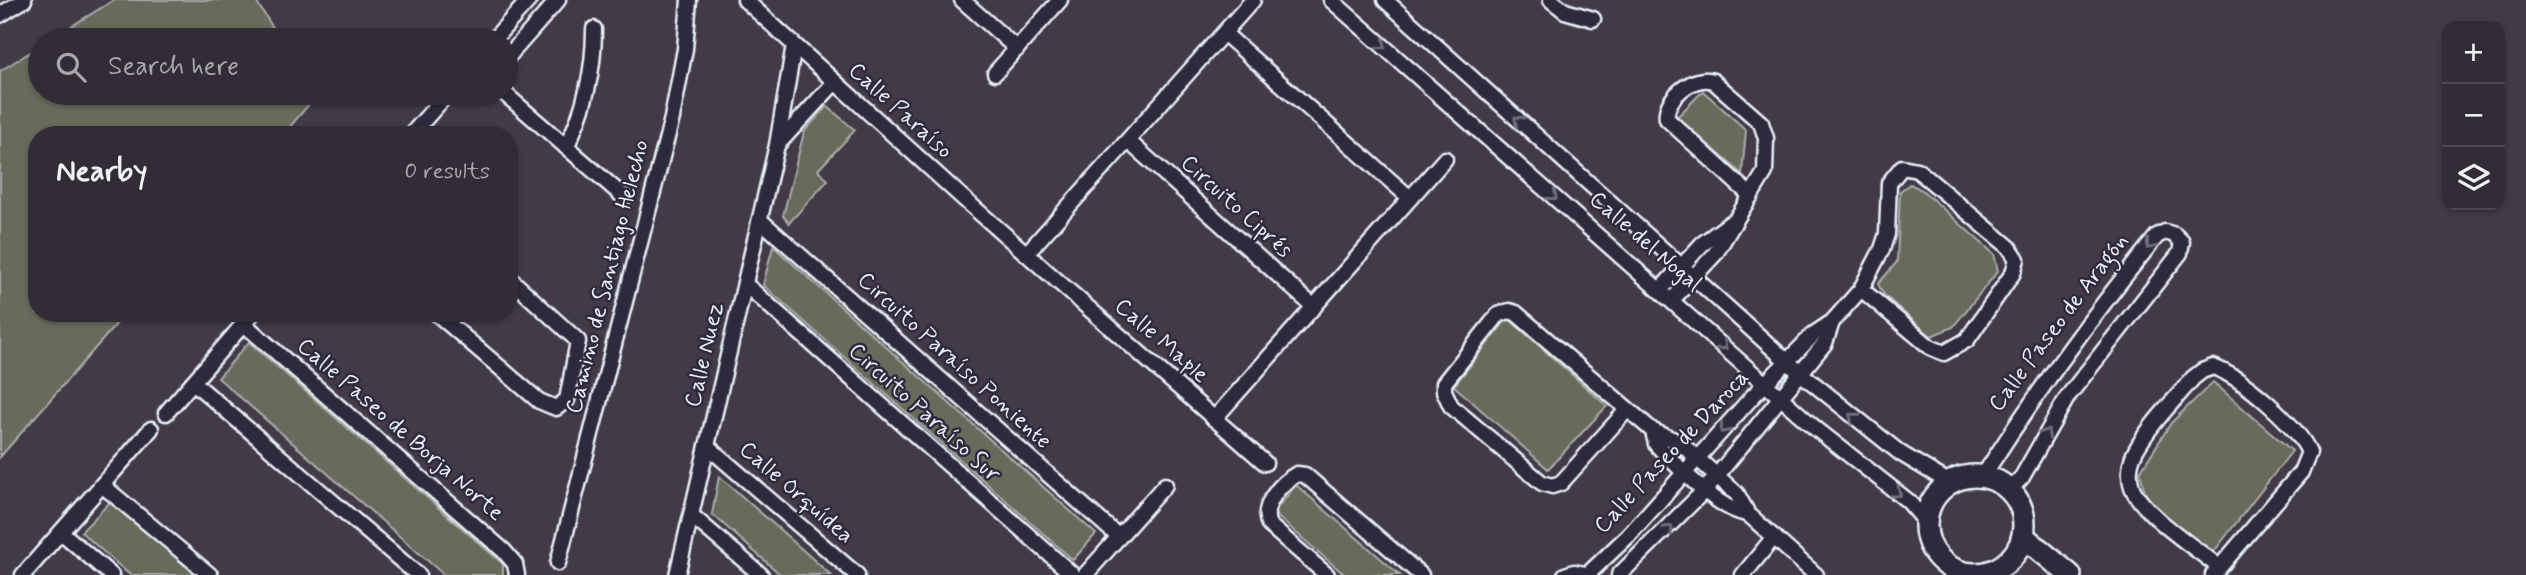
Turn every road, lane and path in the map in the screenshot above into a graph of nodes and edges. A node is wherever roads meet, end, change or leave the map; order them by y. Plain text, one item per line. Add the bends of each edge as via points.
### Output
1 (24, 0) edge
2 (529, 0) edge
3 (558, 0) edge
4 (689, 0) edge
5 (745, 0) edge
6 (962, 0) edge
7 (1060, 0) edge
8 (1331, 0) edge
9 (1385, 0) edge
10 (1552, 0) edge
11 (1256, 1) edge
12 (0, 15) edge
13 (1592, 19) dead end
14 (504, 28) edge
15 (594, 29) dead end
16 (1225, 34) junction
17 (518, 45) edge
18 (794, 45) junction
19 (1017, 49) junction
20 (995, 73) dead end
21 (835, 82) junction
22 (437, 105) edge
23 (518, 105) edge
24 (419, 126) edge
25 (1128, 141) junction
26 (777, 145) junction
27 (566, 146) junction
28 (1445, 159) dead end
29 (1751, 196) junction
30 (624, 197) dead end
31 (1410, 198) junction
32 (760, 220) junction
33 (1732, 222) junction
34 (1027, 253) junction
35 (1681, 267) junction
36 (1693, 278) junction
37 (745, 284) junction
38 (518, 286) edge
39 (1861, 289) junction
40 (1660, 290) junction
41 (1672, 300) junction
42 (1314, 307) junction
43 (246, 322) edge
44 (252, 322) edge
45 (447, 322) edge
46 (1832, 322) junction
47 (1788, 362) junction
48 (1800, 372) junction
49 (193, 382) junction
50 (1767, 385) junction
51 (1781, 396) junction
52 (1628, 410) junction
53 (166, 413) dead end
54 (1214, 419) junction
55 (151, 429) dead end
56 (1653, 431) junction
57 (707, 446) junction
58 (1698, 458) junction
59 (1265, 463) dead end
60 (1686, 472) junction
61 (1717, 476) junction
62 (1983, 476) junction
63 (1950, 482) junction
64 (102, 485) junction
65 (1165, 485) dead end
66 (1706, 489) junction
67 (2010, 490) junction
68 (1748, 514) junction
69 (691, 515) junction
70 (1926, 522) junction
71 (61, 532) junction
72 (2023, 536) junction
73 (1119, 537) junction
74 (1774, 537) junction
75 (1934, 551) junction
76 (558, 563) dead end
77 (2216, 571) edge
78 (1986, 574) edge
79 (23, 575) edge
80 (111, 575) edge
81 (210, 575) edge
82 (418, 575) edge
83 (517, 575) edge
84 (677, 575) edge
85 (761, 575) edge
86 (857, 575) edge
87 (1073, 575) edge
88 (1086, 575) edge
89 (1327, 575) edge
90 (1421, 575) edge
91 (1566, 575) edge
92 (1589, 575) edge
93 (1619, 575) edge
94 (1743, 575) edge
95 (1816, 575) edge
96 (1930, 575) edge
97 (2070, 575) edge

1 - 12 street
2 - 14 street
3 - 17 street
4 - 76 street, Camino de Santiago Helecho via 672,118
5 - 18 street, Calle Paraíso
6 - 19 street
7 - 19 street
8 -> 40 street, Calle del Nogal
35 -> 9 street, Calle del Nogal
10 - 13 street via 1565,11
11 - 16 street
15 - 27 street via 583,108
16 - 25 street
16 - 31 street
18 - 21 street, Calle Paraíso
18 - 26 street, Calle Nuez
19 - 20 street
21 - 26 street, Calle Nuez
21 - 34 street, Calle Paraíso
22 - 24 street
23 - 27 street
25 - 34 street
25 - 42 street, Circuito Ciprés
26 - 32 street, Calle Nuez
27 - 30 street
28 - 31 street
29 - 29 street via 1765,173 1766,138 1761,123 1713,81 1690,82 1668,107 1667,119
29 - 33 street
31 - 42 street
32 - 37 street, Calle Nuez
32 - 73 street, Circuito Paraíso Poniente
33 - 35 street via 1711,235
33 - 36 street via 1722,244
34 - 54 street, Calle Maple
35 - 36 street, Calle del Nogal
35 - 40 street
36 - 41 street
36 - 47 street, Calle del Nogal
37 - 57 street, Calle Nuez
37 - 87 street, Circuito Paraíso Sur
38 - 45 street via 578,341 562,407 539,401
39 - 39 street via 1944,354 1967,340 2017,266 2017,259 2009,247 1917,170 1902,167 1889,183 1887,234
39 - 46 street
40 - 41 street, Calle del Nogal
41 -> 50 street, Calle del Nogal
42 - 54 street
43 - 49 street, Calle Paseo de Borja Norte
44 - 83 street, Calle Paseo de Borja Norte via 504,551
46 - 47 street, Calle Paseo de Daroca
46 - 48 street, Calle Paseo de Daroca via 1825,343
47 - 48 street, Calle del Nogal
47 - 50 street, Calle Paseo de Daroca
48 - 51 street, Calle Paseo de Daroca
63 -> 48 street, Calle del Nogal via 1900,453
49 - 53 street, Calle Paseo de Borja Norte
49 - 82 street
50 - 51 street, Calle del Nogal
50 -> 58 street, Calle Paseo de Daroca
51 - 61 street, Calle Paseo de Daroca
51 -> 70 street, Calle del Nogal via 1908,501
52 - 52 street via 1523,318 1509,311 1498,315 1444,383 1451,406 1542,483 1552,486 1561,483
52 - 56 street
54 - 59 street, Calle Maple
55 - 64 street
56 - 58 street via 1679,442
56 - 60 street via 1656,444
57 - 69 street, Calle Nuez
57 - 86 street, Calle Orquídea
58 - 60 street, Calle Paseo de Daroca
58 - 61 street
60 - 66 street
60 - 92 street, Calle Paseo de Daroca
61 - 66 street, Calle Paseo de Daroca
61 - 68 street via 1737,494
62 - 63 street
62 - 67 street
67 -> 62 street, Calle Paseo de Aragón via 2076,386 2180,253 2182,242 2175,235 2165,232 2157,236 2104,301 2043,382
63 - 70 street via 1930,506
64 - 71 street
64 - 81 street
65 - 73 street
66 - 68 street via 1725,507
93 -> 66 street, Calle Paseo de Daroca
67 - 72 street via 2024,519
68 - 74 street
69 - 84 street, Calle Nuez
69 - 85 street
70 - 75 street
71 - 79 street
71 - 80 street
72 - 78 street via 2006,563
72 - 97 street
73 - 88 street
74 - 94 street
74 - 95 street
75 - 78 street via 1958,571
75 - 96 street
77 - 77 street via 2301,472 2309,452 2297,431 2234,377 2213,367 2193,378 2148,433 2136,449 2130,476 2133,489 2149,509
89 - 90 street via 1269,525 1265,516 1265,507 1291,477 1305,475
91 - 92 street

